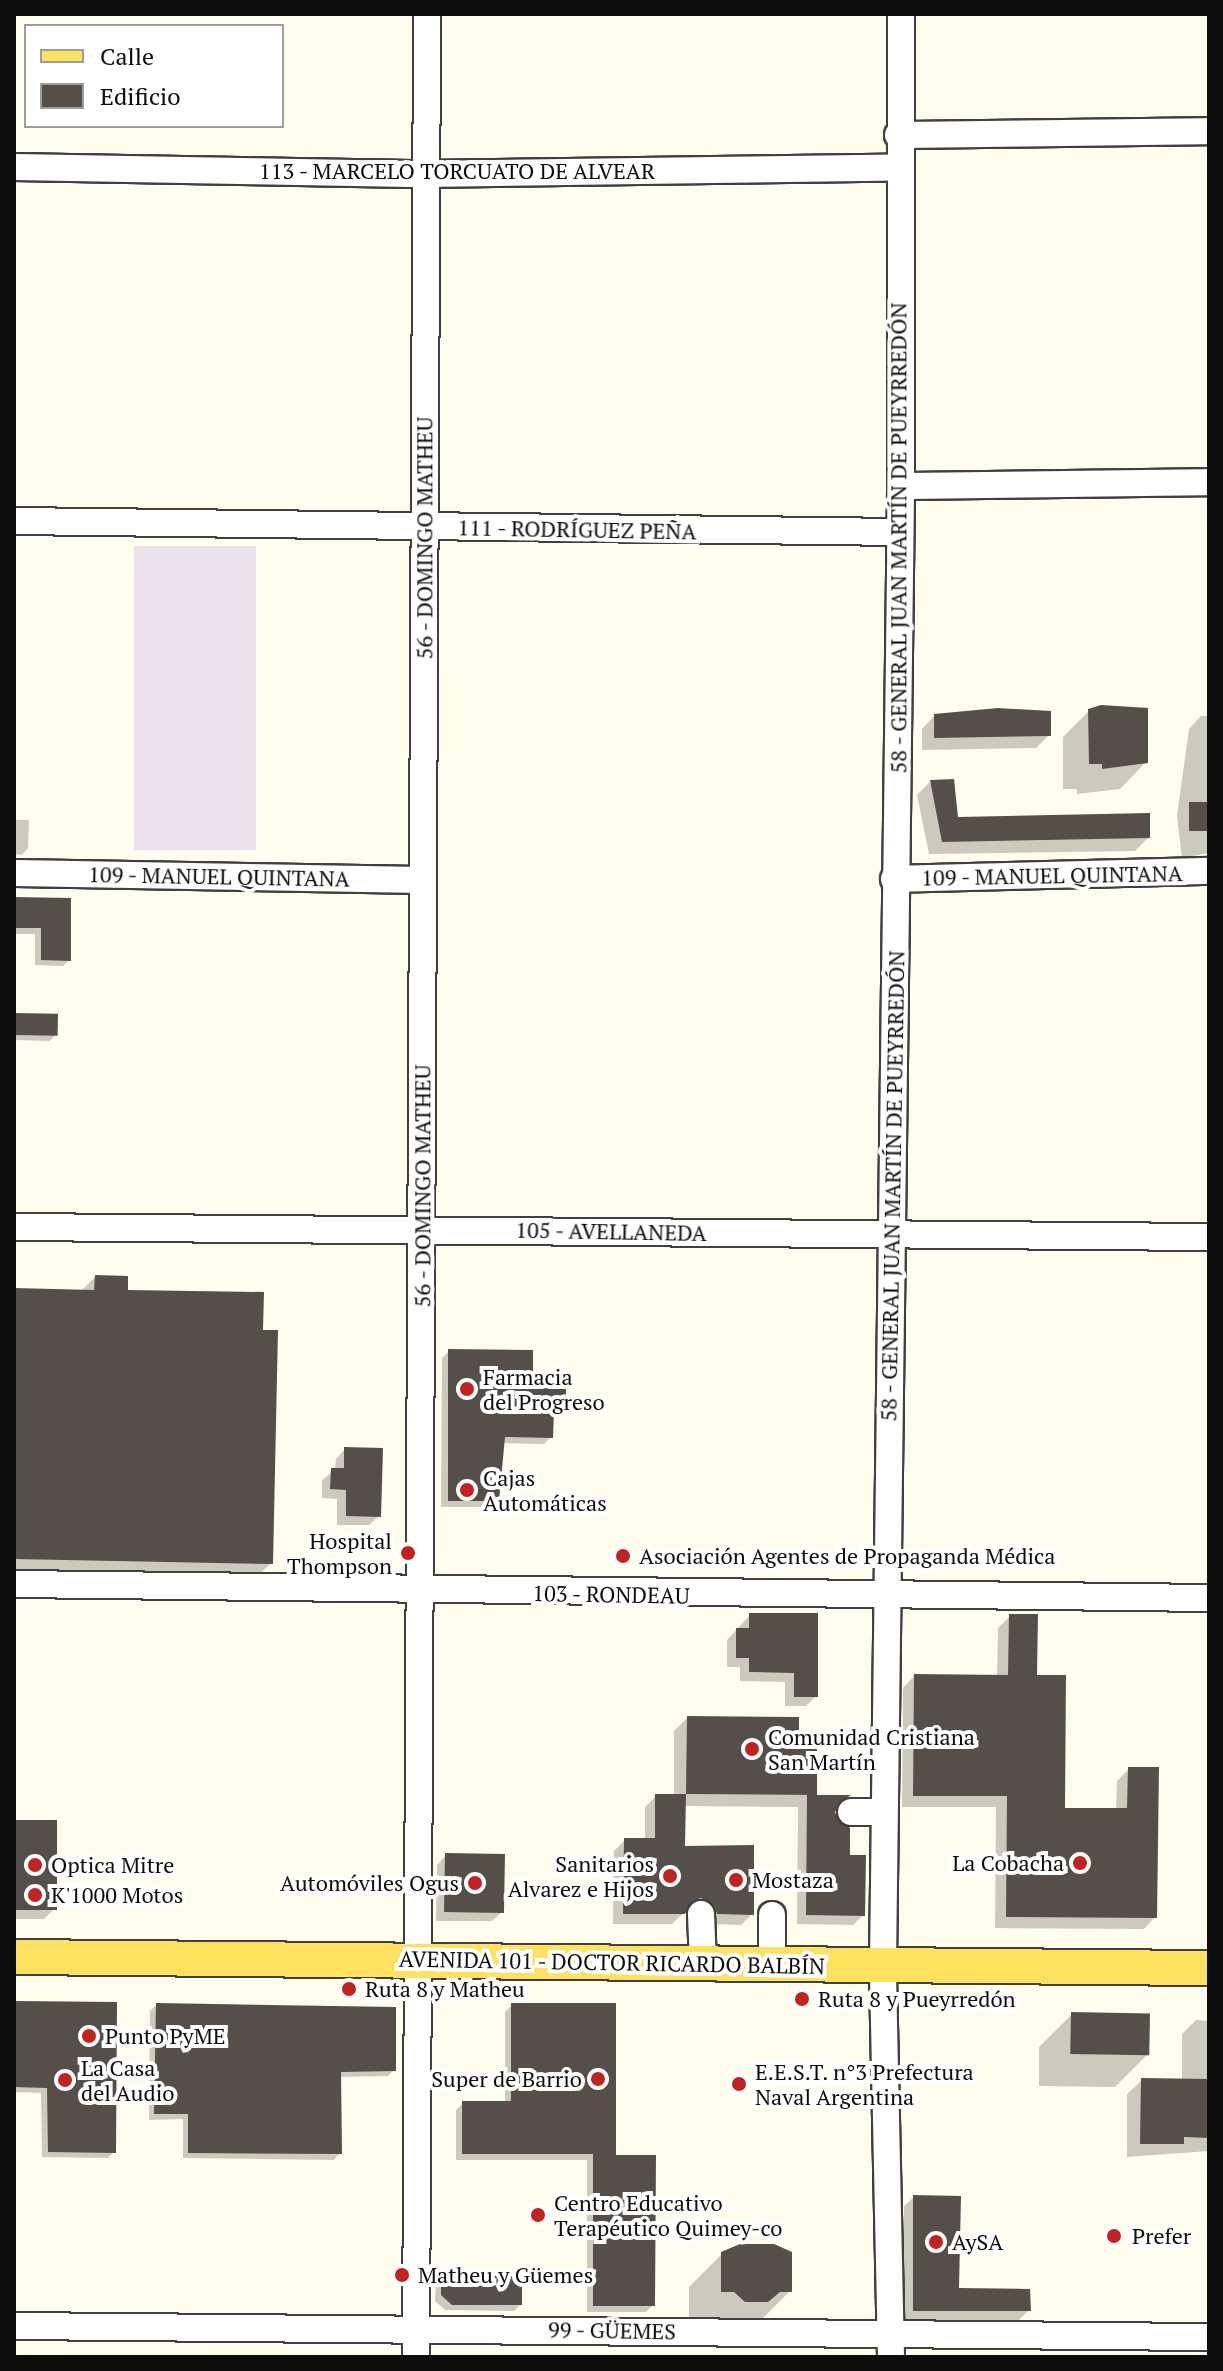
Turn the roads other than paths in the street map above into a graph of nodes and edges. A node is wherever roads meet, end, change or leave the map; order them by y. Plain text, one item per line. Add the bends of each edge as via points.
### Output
1 (427, 14) edge
2 (901, 14) edge
3 (1209, 131) edge
4 (898, 135) junction
5 (14, 167) edge
6 (899, 167) junction
7 (425, 174) junction
8 (1209, 482) edge
9 (901, 486) junction
10 (14, 521) edge
11 (425, 527) junction
12 (900, 532) junction
13 (1209, 871) edge
14 (14, 873) edge
15 (894, 879) junction
16 (423, 880) junction
17 (14, 1227) edge
18 (422, 1229) junction
19 (892, 1234) junction
20 (1209, 1237) edge
21 (14, 1584) edge
22 (418, 1590) junction
23 (886, 1598) junction
24 (1209, 1598) edge
25 (851, 1812) dead end
26 (884, 1812) junction
27 (701, 1914) dead end
28 (772, 1915) dead end
29 (14, 1957) edge
30 (419, 1960) junction
31 (703, 1963) junction
32 (772, 1964) junction
33 (883, 1965) junction
34 (1209, 1968) edge
35 (14, 2326) edge
36 (416, 2328) junction
37 (1209, 2337) edge
38 (891, 2345) edge
39 (416, 2357) edge

1 - 7 street, 56 - DOMINGO MATHEU
2 - 4 street, 58 - GENERAL JUAN MARTÍN DE PUEYRREDÓN
3 - 4 street
4 - 6 street, 58 - GENERAL JUAN MARTÍN DE PUEYRREDÓN
5 - 7 street, 113 - MARCELO TORCUATO DE ALVEAR
6 - 7 street, 113 - MARCELO TORCUATO DE ALVEAR
6 - 9 street, 58 - GENERAL JUAN MARTÍN DE PUEYRREDÓN
7 - 11 street, 56 - DOMINGO MATHEU
8 - 9 street
9 - 12 street, 58 - GENERAL JUAN MARTÍN DE PUEYRREDÓN
10 - 11 street, 111 - RODRÍGUEZ PEÑA
11 - 12 street, 111 - RODRÍGUEZ PEÑA
11 - 16 street, 56 - DOMINGO MATHEU
12 - 15 street, 58 - GENERAL JUAN MARTÍN DE PUEYRREDÓN
13 - 15 street, 109 - MANUEL QUINTANA
14 - 16 street, 109 - MANUEL QUINTANA
15 - 19 street, 58 - GENERAL JUAN MARTÍN DE PUEYRREDÓN
16 - 18 street, 56 - DOMINGO MATHEU
17 - 18 street, 105 - AVELLANEDA
18 - 19 street, 105 - AVELLANEDA
18 - 22 street, 56 - DOMINGO MATHEU
19 - 20 street, 105 - AVELLANEDA
19 - 23 street, 58 - GENERAL JUAN MARTÍN DE PUEYRREDÓN
21 - 22 street, 103 - RONDEAU
22 - 23 street, 103 - RONDEAU
22 - 30 street, 56 - DOMINGO MATHEU
23 - 24 street, 103 - RONDEAU
23 - 26 street, 58 - GENERAL JUAN MARTÍN DE PUEYRREDÓN
25 - 26 street
26 - 33 street, 58 - GENERAL JUAN MARTÍN DE PUEYRREDÓN
27 - 31 street
28 - 32 street
29 - 30 main road, AVENIDA 101 - DOCTOR RICARDO BALBÍN
30 - 31 main road, AVENIDA 101 - DOCTOR RICARDO BALBÍN
30 - 36 street, 56 - DOMINGO MATHEU
31 - 32 main road, AVENIDA 101 - DOCTOR RICARDO BALBÍN
32 - 33 main road, AVENIDA 101 - DOCTOR RICARDO BALBÍN
33 - 34 main road, AVENIDA 101 - DOCTOR RICARDO BALBÍN
33 - 38 street, 58 - GENERAL JUAN MARTÍN DE PUEYRREDÓN
35 - 36 street, 99 - GÜEMES
36 - 38 street, 99 - GÜEMES
36 - 39 street, 56 - DOMINGO MATHEU
37 - 38 street, 99 - GÜEMES

